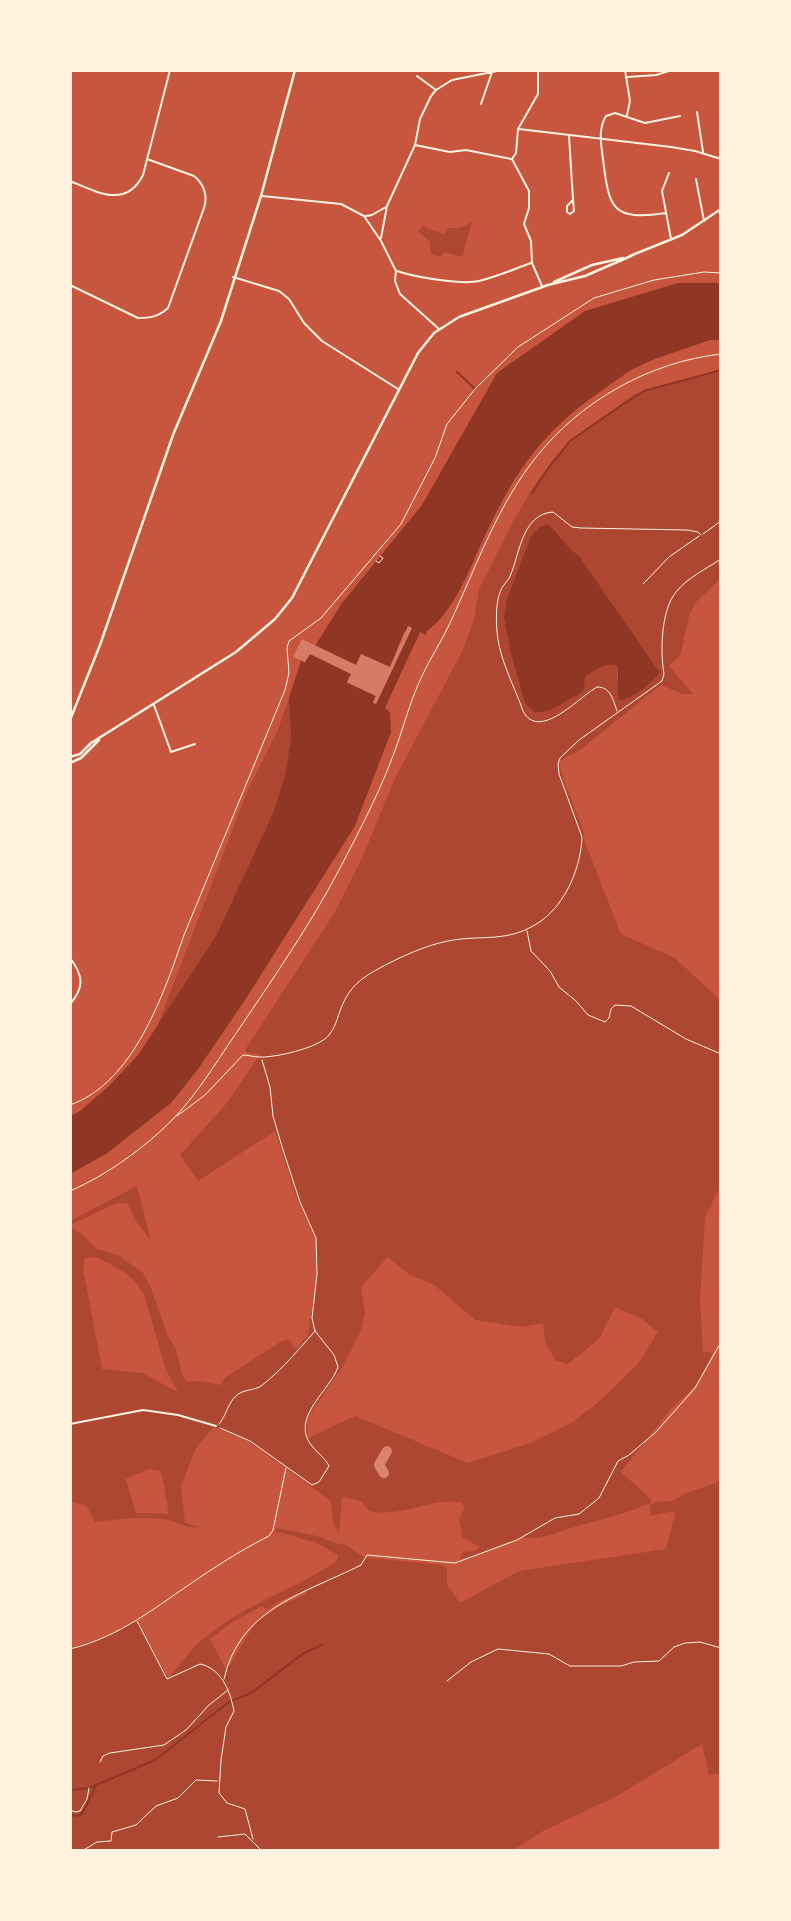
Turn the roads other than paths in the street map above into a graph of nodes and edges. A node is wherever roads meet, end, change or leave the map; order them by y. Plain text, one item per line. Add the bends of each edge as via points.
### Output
1 (170, 70) edge
2 (295, 70) edge
3 (502, 70) edge
4 (531, 70) edge
5 (625, 70) edge
6 (672, 70) edge
7 (538, 71) edge
8 (492, 72) edge
9 (417, 76) dead end
10 (627, 77) junction
11 (436, 90) junction
12 (481, 104) dead end
13 (698, 112) dead end
14 (626, 116) junction
15 (680, 117) dead end
16 (518, 129) junction
17 (569, 135) junction
18 (601, 139) junction
19 (415, 145) junction
20 (703, 153) junction
21 (147, 159) junction
22 (512, 159) junction
23 (721, 159) edge
24 (669, 173) dead end
25 (696, 179) dead end
26 (70, 181) edge
27 (261, 196) junction
28 (573, 200) dead end
29 (387, 206) junction
30 (721, 209) edge
31 (666, 213) junction
32 (364, 216) junction
33 (704, 222) junction
34 (671, 240) junction
35 (381, 241) junction
36 (631, 256) junction
37 (532, 263) junction
38 (396, 271) junction
39 (234, 278) junction
40 (70, 285) edge
41 (548, 285) junction
42 (542, 287) junction
43 (439, 329) junction
44 (398, 390) junction
45 (154, 705) junction
46 (70, 720) edge
47 (102, 738) junction
48 (195, 744) dead end
49 (70, 757) edge
50 (70, 763) edge
51 (70, 958) edge
52 (71, 1001) edge
53 (70, 1424) edge
54 (216, 1426) road end

1 - 21 street
2 - 27 main road
3 - 8 street
4 - 7 street
5 - 10 street
6 - 10 street
7 - 16 street via 538,94
8 - 11 street via 462,76
8 - 12 street
9 - 11 street
10 - 14 street via 630,104
11 - 19 street via 420,119
13 - 20 street
14 - 15 street via 645,123
14 - 18 street via 606,116
16 - 17 street
16 - 22 street
17 - 18 street
17 - 28 street
18 - 20 street
18 - 31 street via 614,206 631,215
19 - 22 street
19 - 29 street
20 - 23 street
21 - 26 street via 140,181 122,195 106,195
21 - 40 street via 194,176 206,197 167,308 150,318 138,318
22 - 37 street via 529,191 524,224
24 - 31 street via 662,191
25 - 33 street
27 - 32 street via 341,204
27 - 39 main road
29 - 32 street
29 - 35 street
30 - 33 main road
31 - 34 street
32 - 35 street
33 - 34 main road
34 - 36 main road
35 - 38 street
36 - 41 main road
36 - 41 main road via 586,268
37 - 38 street via 469,283
37 - 42 street
38 - 43 street via 400,294
39 - 44 street via 279,291 322,341
39 - 46 main road
41 - 42 main road
42 - 43 main road via 459,317
43 - 44 main road via 418,353
44 - 45 main road via 284,609 236,652
45 - 47 main road
45 - 48 street via 171,752
47 - 49 main road
47 - 50 main road
51 - 52 street via 81,976 80,989
53 - 54 street via 143,1410

